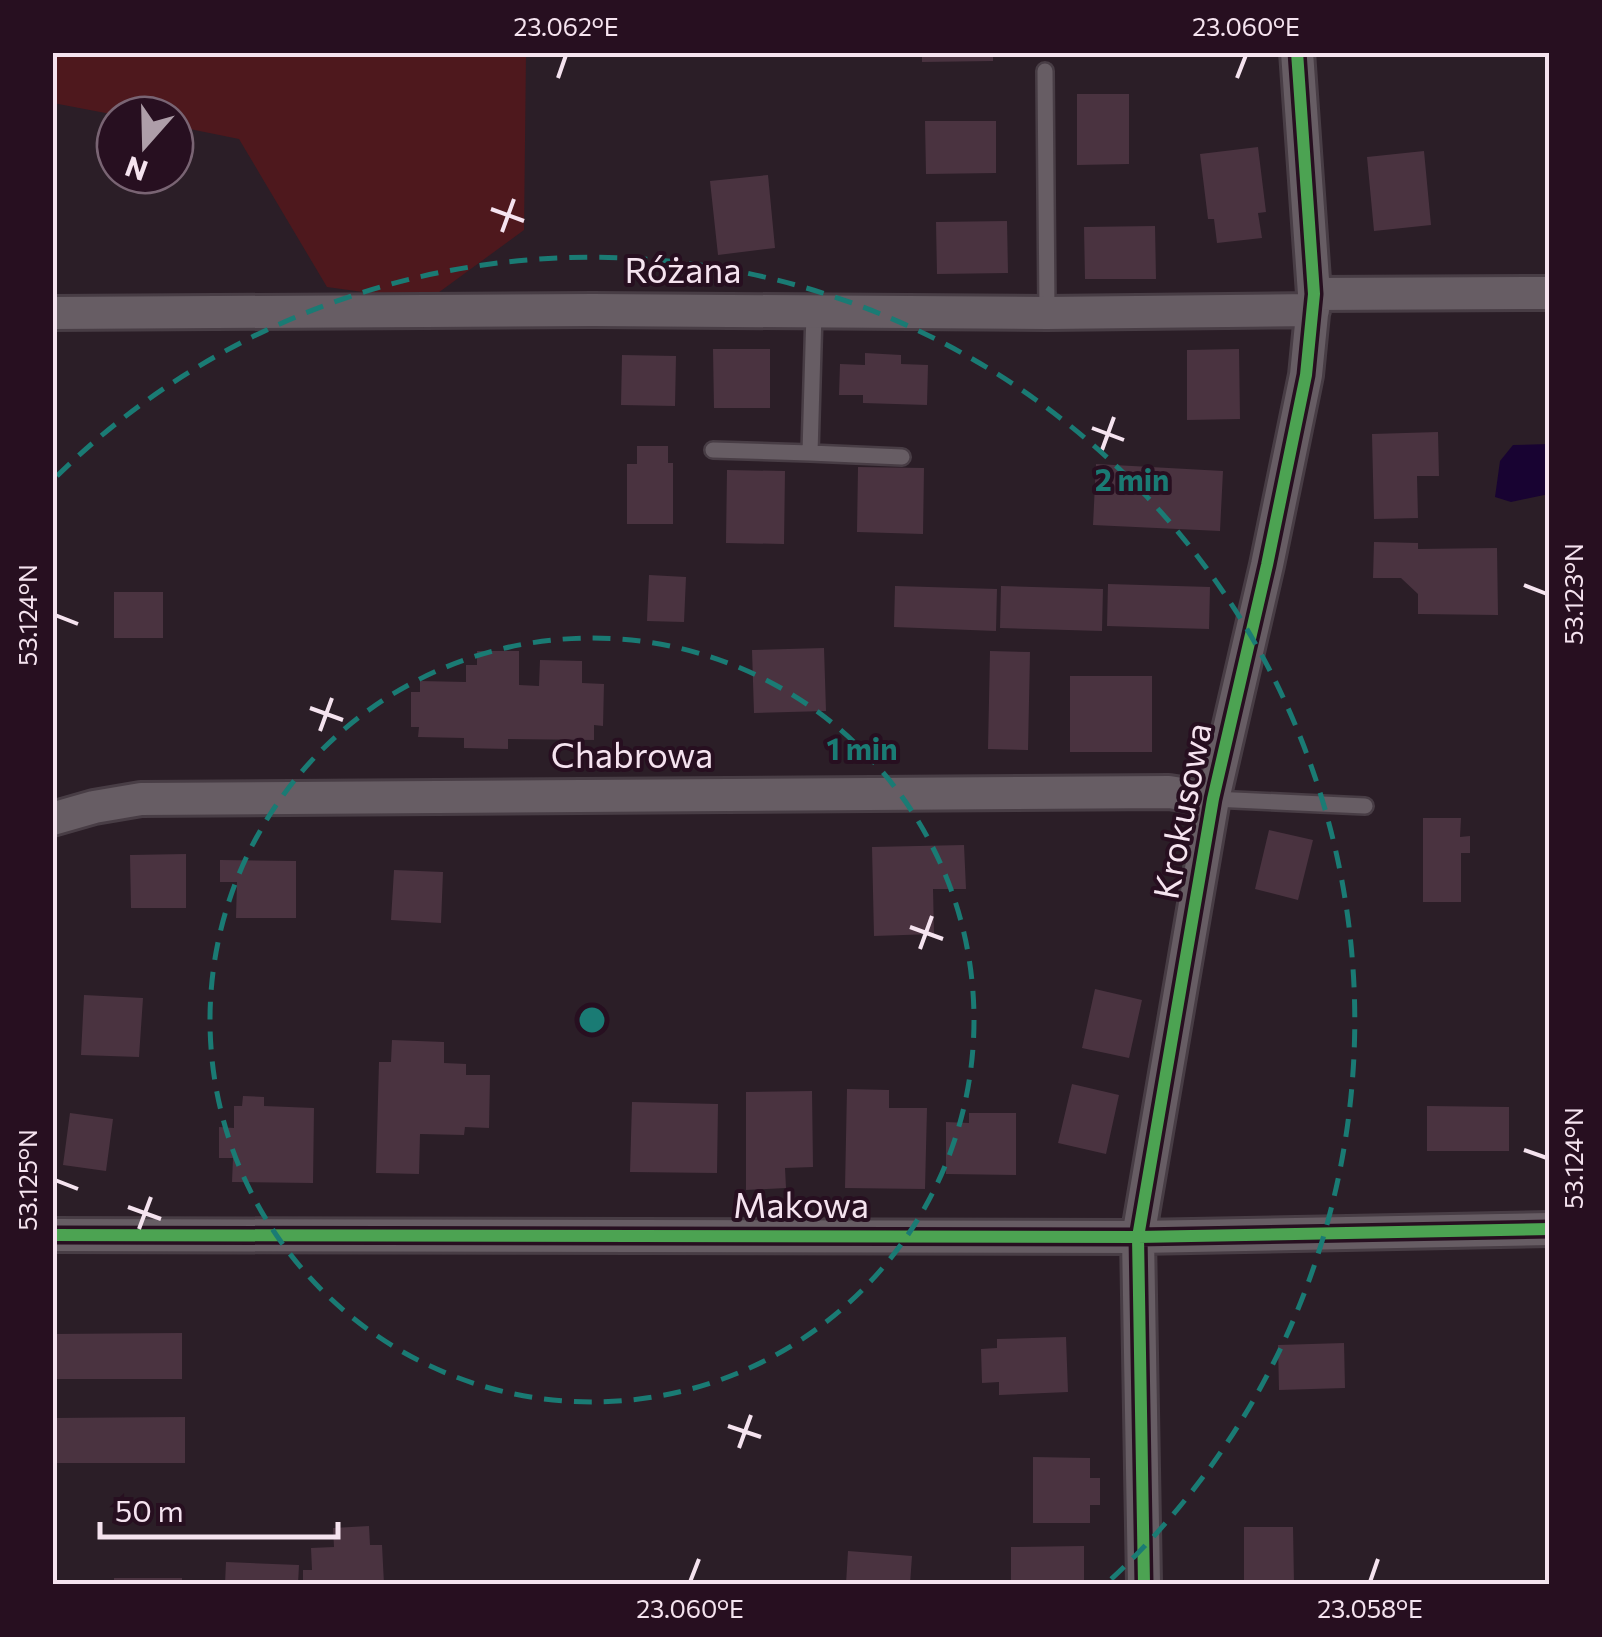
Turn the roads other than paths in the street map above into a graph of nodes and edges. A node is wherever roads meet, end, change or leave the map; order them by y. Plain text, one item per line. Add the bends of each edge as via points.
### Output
1 (1296, 52) edge
2 (1046, 72) dead end
3 (1550, 293) edge
4 (1314, 302) junction
5 (814, 312) junction
6 (52, 313) edge
7 (1047, 313) junction
8 (713, 450) dead end
9 (810, 453) junction
10 (902, 456) dead end
11 (1214, 799) junction
12 (1364, 806) dead end
13 (52, 819) edge
14 (1550, 1230) edge
15 (52, 1236) edge
16 (1138, 1237) junction
17 (1144, 1584) edge

1 - 4 street, Krokusowa
2 - 7 lane
3 - 4 street, Różana
4 - 7 street, Różana
4 - 11 street, Krokusowa via 1306,375
5 - 6 street, Różana
5 - 7 street, Różana
5 - 9 lane
8 - 9 lane
9 - 10 lane
11 - 12 lane
11 - 13 street, Chabrowa via 1169,792 141,799
11 - 16 street, Krokusowa
14 - 16 street, Makowa
15 - 16 street, Makowa
16 - 17 street, Krokusowa

